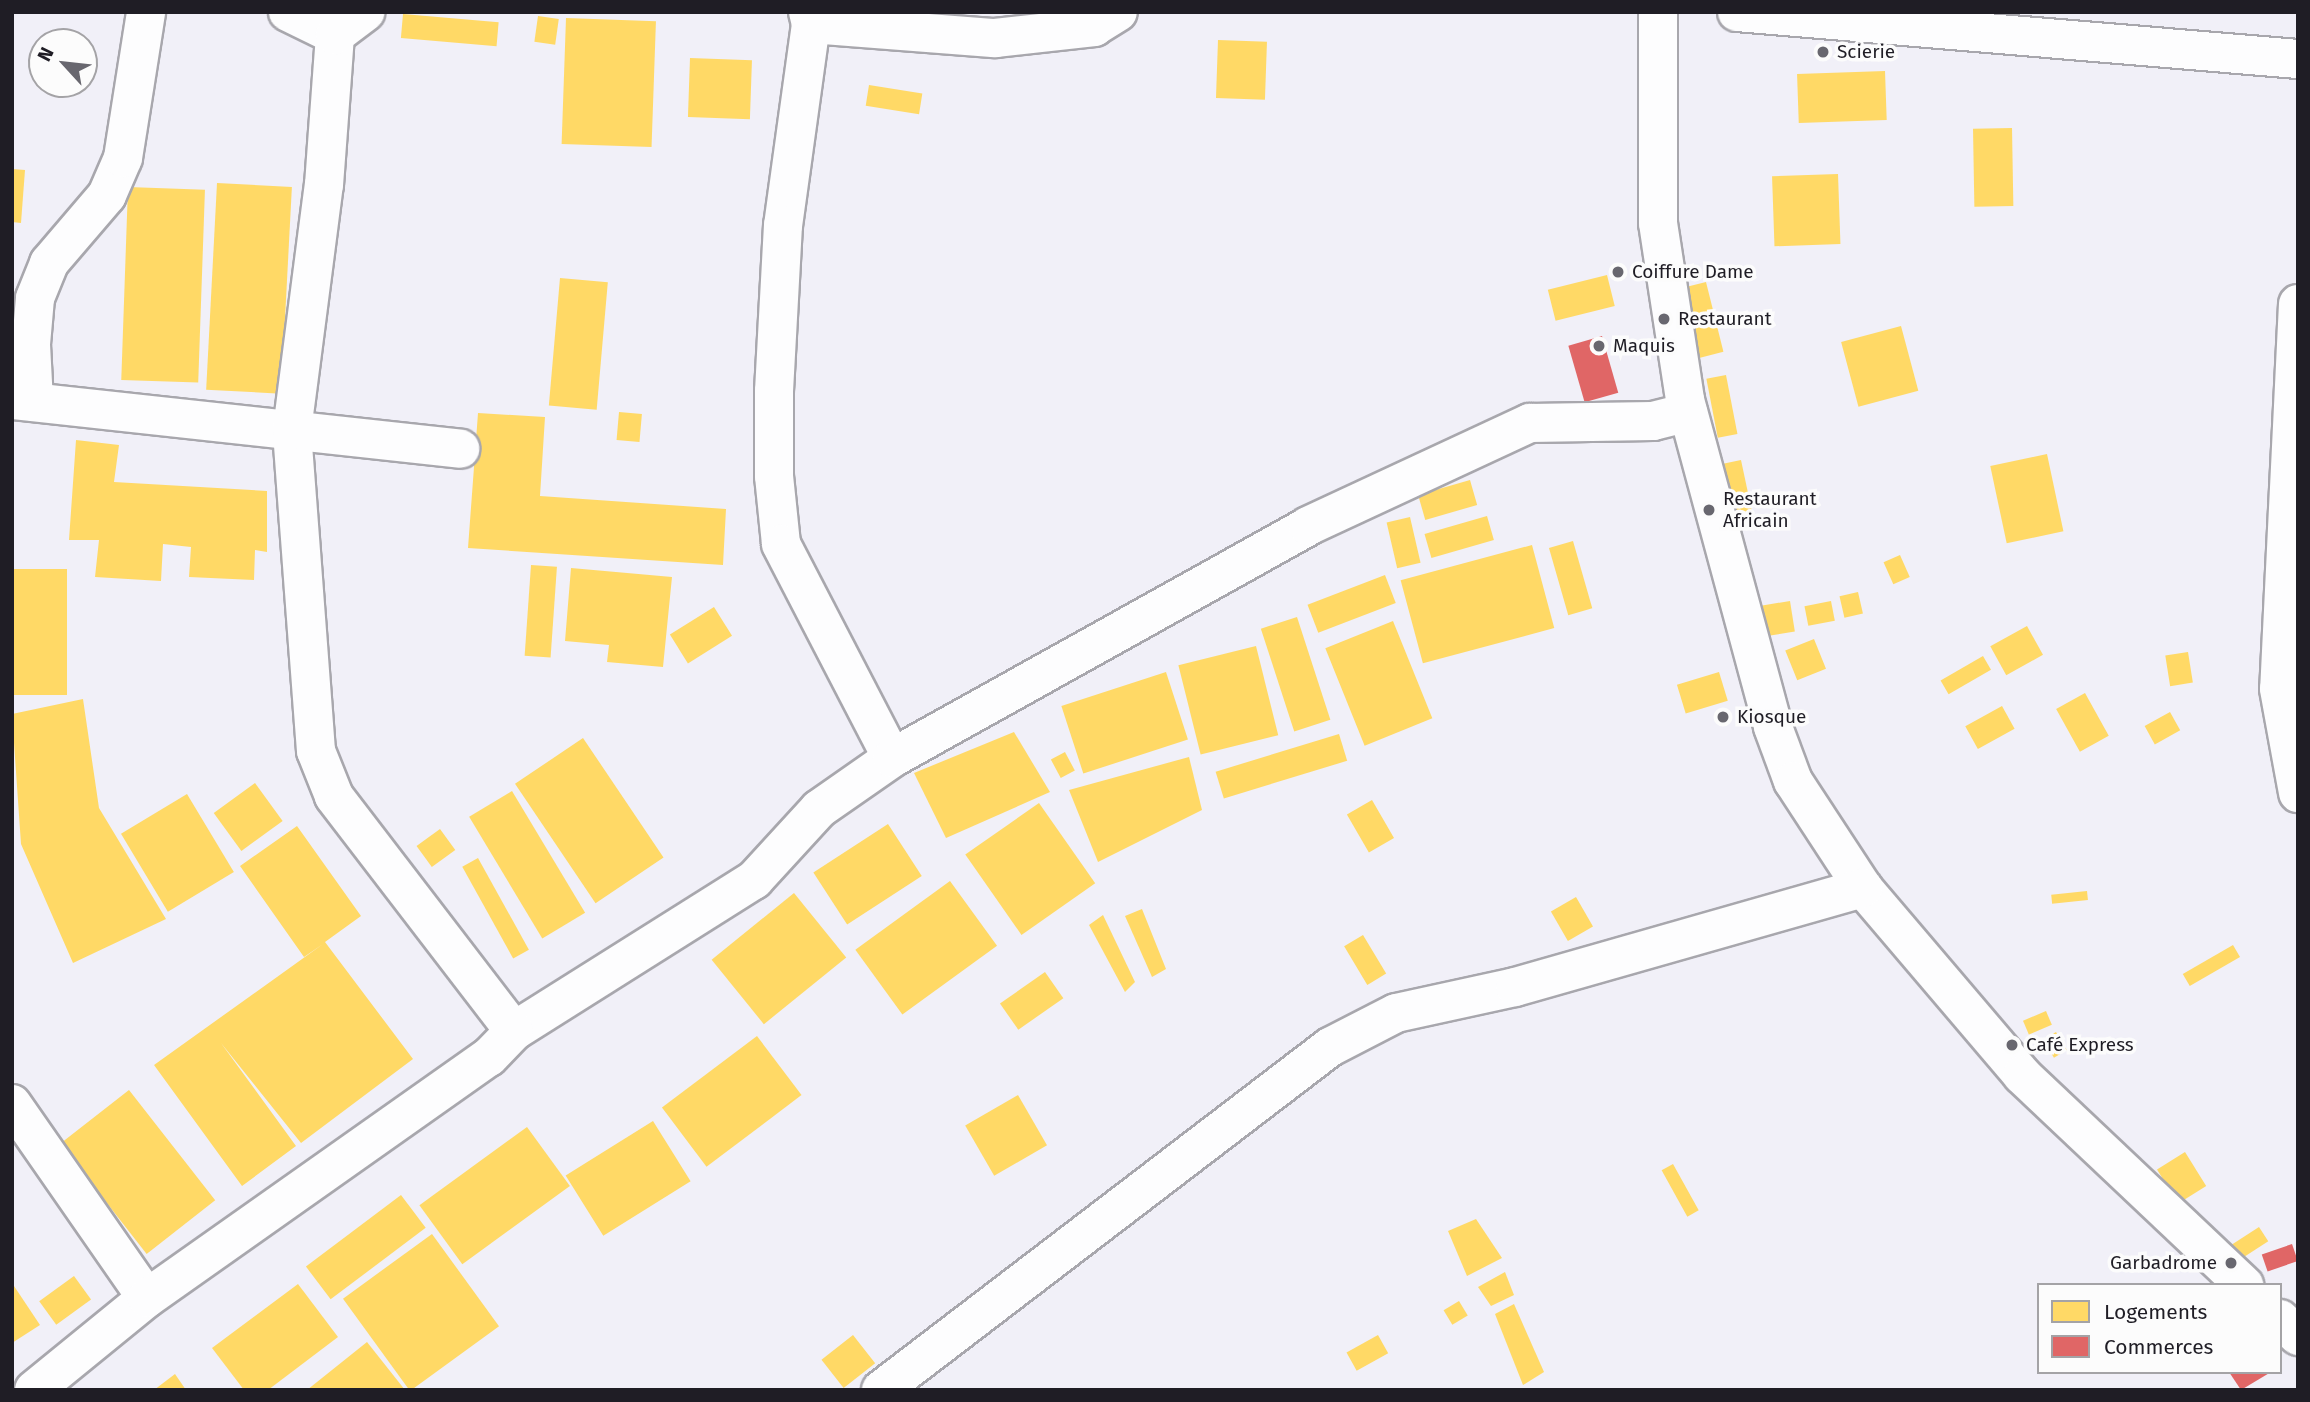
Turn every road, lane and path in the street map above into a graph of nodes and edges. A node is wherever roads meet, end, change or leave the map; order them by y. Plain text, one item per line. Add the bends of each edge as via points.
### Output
1 (146, 12) edge
2 (288, 12) edge
3 (1118, 12) edge
4 (1658, 12) edge
5 (1737, 12) edge
6 (810, 18) edge
7 (350, 23) edge
8 (2298, 59) edge
9 (2298, 304) edge
10 (23, 401) edge
11 (1688, 412) junction
12 (292, 430) junction
13 (460, 449) dead end
14 (892, 758) junction
15 (2298, 793) edge
16 (1863, 888) junction
17 (514, 1031) junction
18 (12, 1104) edge
19 (2242, 1283) edge
20 (147, 1298) junction
21 (2282, 1321) edge
22 (2298, 1336) edge
23 (34, 1390) edge
24 (881, 1390) edge

1 - 10 street via 123,158 107,195 49,262 35,298
2 - 7 street
3 - 6 street via 1094,26 995,38
4 - 11 street via 1658,223
5 - 8 street
6 - 14 street via 782,239 774,391 774,476 781,544
7 - 12 street
9 - 15 street via 2279,689
10 - 12 street
11 - 14 street via 1653,421 1530,423 1308,526
11 - 16 street via 1773,727 1793,781
12 - 13 street
12 - 17 street via 316,751 334,796
14 - 17 street via 818,809 754,880
16 - 19 street via 2022,1075
16 - 24 street via 1385,1019 1330,1047
17 - 20 street via 489,1056
18 - 20 street
20 - 23 street
21 - 22 street

